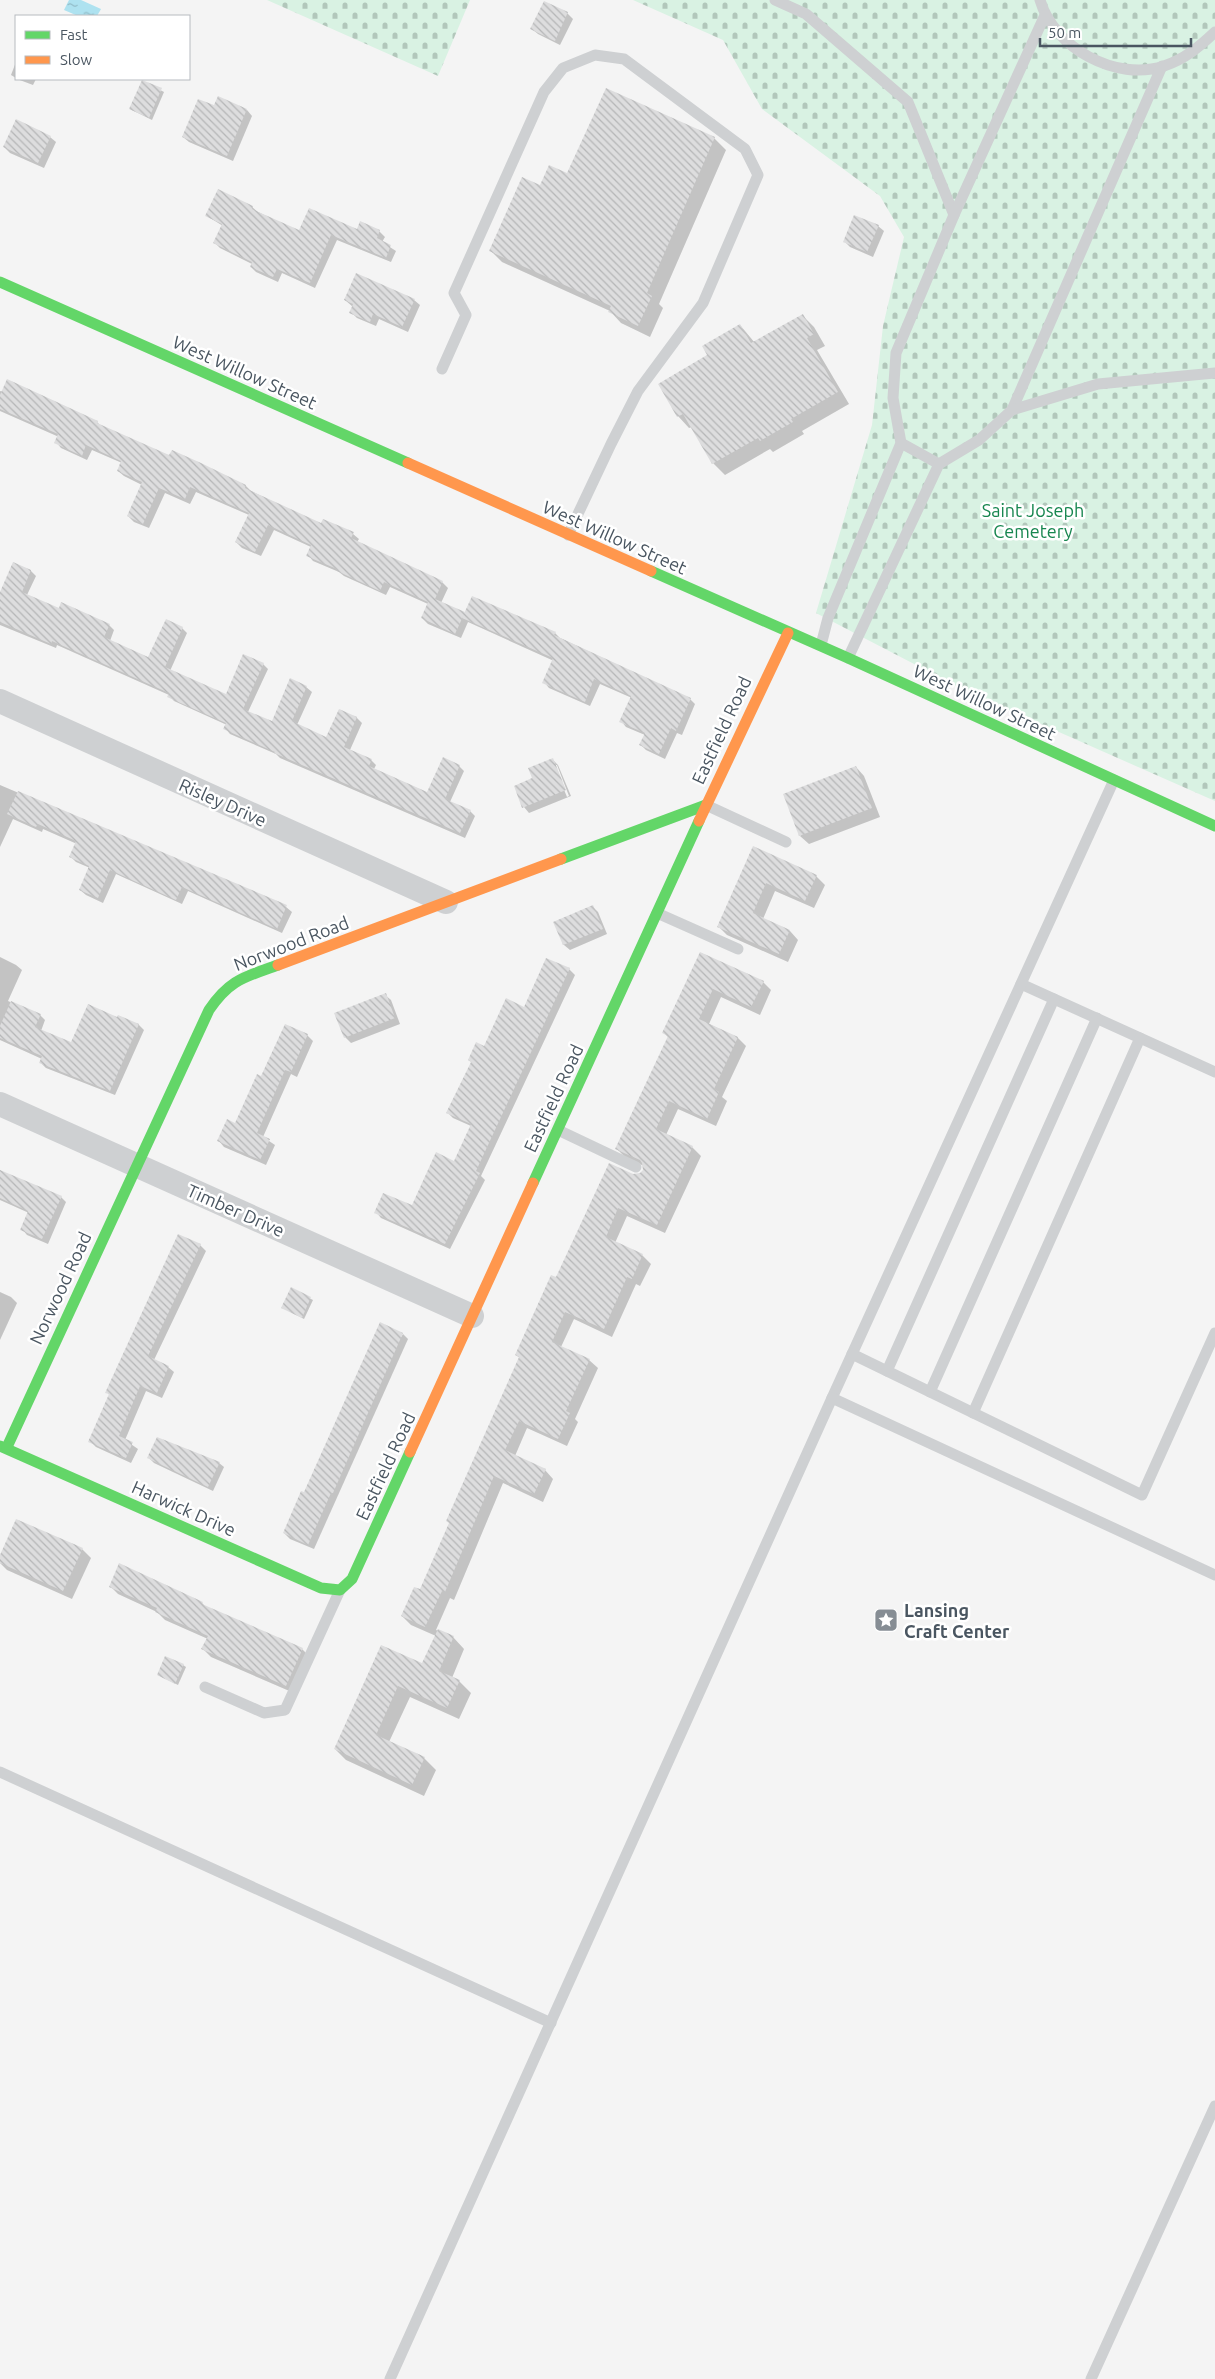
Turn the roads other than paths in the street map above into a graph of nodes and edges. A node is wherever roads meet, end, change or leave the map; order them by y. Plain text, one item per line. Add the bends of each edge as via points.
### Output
1 (775, 0) edge
2 (1040, 0) edge
3 (1044, 15) junction
4 (1215, 32) edge
5 (1162, 66) junction
6 (954, 215) junction
7 (0, 282) edge
8 (442, 369) dead end
9 (1215, 372) edge
10 (1012, 410) junction
11 (901, 443) junction
12 (938, 464) junction
13 (568, 535) junction
14 (788, 633) junction
15 (821, 648) junction
16 (848, 658) junction
17 (0, 701) edge
18 (1114, 780) junction
19 (706, 805) junction
20 (1215, 826) edge
21 (786, 842) dead end
22 (446, 902) junction
23 (657, 913) junction
24 (738, 949) dead end
25 (1021, 984) junction
26 (1054, 999) junction
27 (1096, 1018) junction
28 (1140, 1038) junction
29 (1215, 1072) edge
30 (0, 1104) edge
31 (558, 1130) junction
32 (136, 1165) junction
33 (636, 1167) dead end
34 (472, 1316) junction
35 (1215, 1333) edge
36 (852, 1354) junction
37 (887, 1371) junction
38 (930, 1392) junction
39 (832, 1398) junction
40 (973, 1413) junction
41 (3, 1447) edge
42 (1215, 1575) edge
43 (340, 1590) junction
44 (205, 1687) dead end
45 (0, 1772) edge
46 (550, 2023) junction
47 (1215, 2106) edge
48 (390, 2379) edge
49 (1091, 2379) edge

1 - 6 lane via 806,14 908,102
2 - 3 lane
3 - 5 lane via 1069,44 1097,62 1129,69
3 - 6 lane
4 - 5 lane via 1192,53
5 - 10 lane
6 - 11 lane via 896,352 893,398
7 - 13 street, West Willow Street
8 - 13 lane via 466,315 454,293 544,92 564,68 595,55 624,59 745,149 758,175 703,303 638,391
9 - 10 lane via 1098,384
10 - 12 lane via 979,440
11 - 12 lane
11 - 15 lane via 828,618
12 - 16 lane
13 - 14 street, West Willow Street
14 - 15 street, West Willow Street
14 - 19 street, Eastfield Road
15 - 16 street, West Willow Street
16 - 18 street, West Willow Street
17 - 22 street, Risley Drive
18 - 20 street, West Willow Street
18 - 25 lane
19 - 21 lane
19 - 22 street, Norwood Road
19 - 23 street, Eastfield Road
22 - 32 street, Norwood Road via 240,979 221,992 209,1010
23 - 24 lane
23 - 31 street, Eastfield Road
25 - 26 lane
25 - 36 lane
26 - 27 lane
26 - 37 lane
27 - 28 lane
27 - 38 lane
28 - 29 lane
28 - 40 lane
30 - 32 street, Timber Drive
31 - 33 lane
31 - 34 street, Eastfield Road
32 - 34 street, Timber Drive
32 - 41 street, Norwood Road
34 - 43 street, Eastfield Road via 352,1579
35 - 40 lane via 1142,1495
36 - 37 lane
36 - 39 lane
37 - 38 lane
38 - 40 lane
39 - 42 lane
39 - 46 lane
41 - 43 street, Harwick Drive via 321,1588
43 - 44 lane via 285,1710 264,1712
45 - 46 lane
46 - 48 lane
47 - 49 lane

